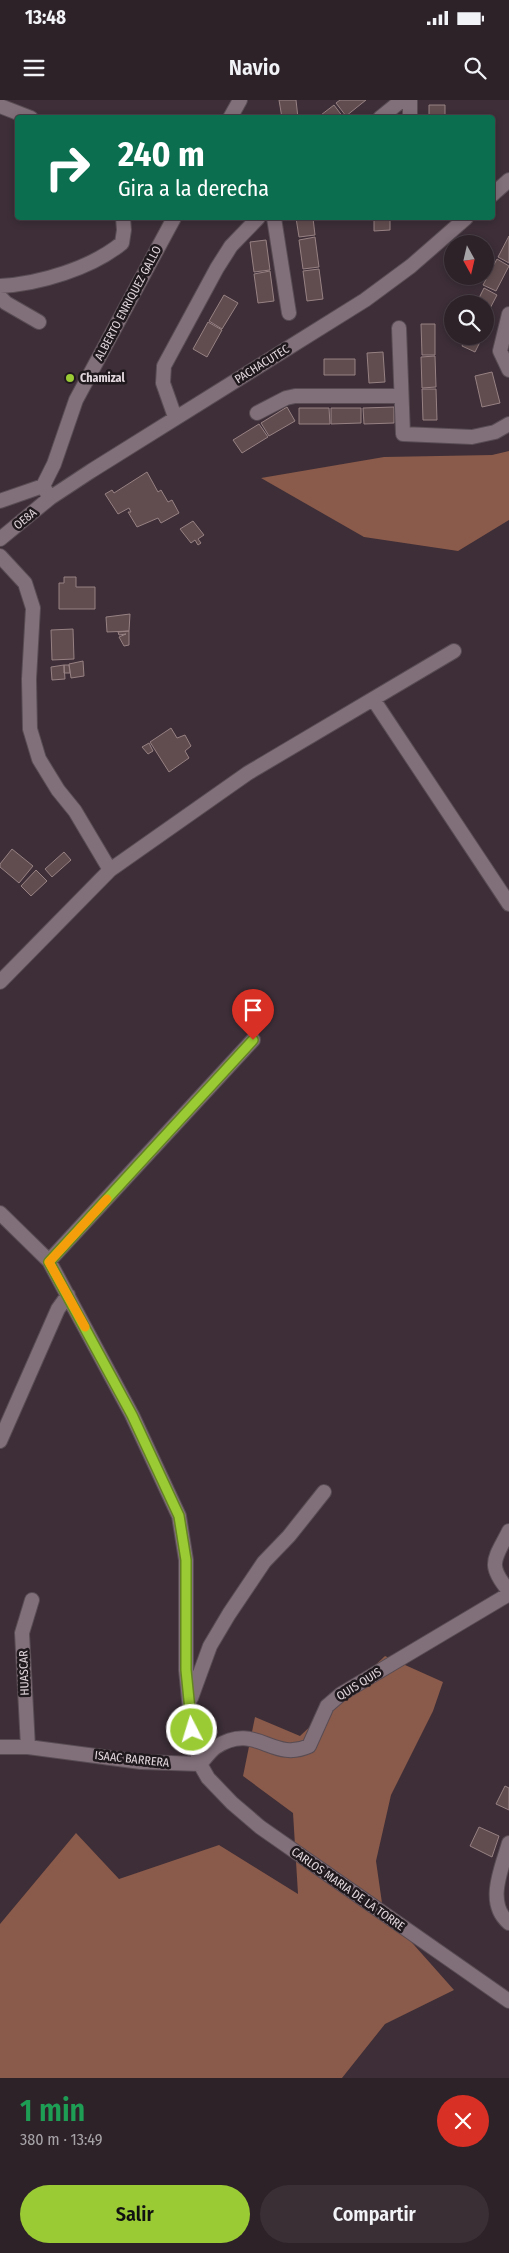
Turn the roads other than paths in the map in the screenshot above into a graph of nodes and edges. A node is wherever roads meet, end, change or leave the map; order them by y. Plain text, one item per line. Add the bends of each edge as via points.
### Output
1 (240, 100) edge
2 (402, 100) edge
3 (410, 100) edge
4 (0, 106) edge
5 (23, 115) edge
6 (232, 115) edge
7 (384, 115) edge
8 (410, 115) edge
9 (509, 180) edge
10 (495, 192) edge
11 (123, 220) edge
12 (173, 220) edge
13 (256, 220) edge
14 (274, 220) edge
15 (464, 220) edge
16 (0, 286) edge
17 (0, 297) edge
18 (289, 313) dead end
19 (509, 314) edge
20 (39, 322) dead end
21 (399, 328) dead end
22 (509, 370) edge
23 (401, 396) junction
24 (257, 414) dead end
25 (175, 417) junction
26 (509, 424) edge
27 (46, 492) junction
28 (0, 501) edge
29 (0, 539) edge
30 (0, 556) edge
31 (454, 651) dead end
32 (373, 699) junction
33 (110, 870) junction
34 (509, 904) edge
35 (0, 982) edge
36 (253, 1040) dead end
37 (1, 1215) edge
38 (49, 1262) junction
39 (68, 1295) junction
40 (0, 1441) edge
41 (324, 1492) dead end
42 (509, 1531) edge
43 (509, 1592) edge
44 (32, 1600) dead end
45 (190, 1701) junction
46 (0, 1747) edge
47 (28, 1747) junction
48 (200, 1764) junction
49 (509, 1843) edge
50 (509, 1923) edge
51 (509, 2000) edge

1 - 6 street
2 - 7 street
3 - 8 street
4 - 5 street
9 - 10 street
11 - 16 street via 122,243 112,251 62,273 23,285
12 - 27 street, ALBERTO ENRIQUEZ GALLO via 76,400
13 - 25 street via 216,268 164,366 163,383
14 - 18 street
15 - 25 street, PACHACUTEC via 372,295
17 - 20 street
19 - 22 street via 500,352
21 - 23 street
23 - 24 street via 295,396
23 - 26 street via 403,434 472,437 495,432
25 - 27 street, PACHACUTEC
27 - 28 street, PACHACUTEC
27 - 29 street, OE8A
30 - 33 street via 25,583 33,608 30,729 39,760
31 - 32 street
32 - 33 street via 248,773
32 - 34 street
33 - 35 street
36 - 38 street
37 - 38 street
38 - 39 street
39 - 40 street via 58,1309
39 - 45 street via 132,1415 179,1516 186,1560 186,1670
41 - 45 street via 264,1562 229,1614 210,1646
42 - 43 street via 495,1560 495,1569
43 - 48 street, QUIS QUIS via 341,1694 327,1706 309,1746 297,1752 284,1751 248,1737 216,1747
44 - 47 street, HUASCAR via 22,1633
45 - 48 street via 192,1730
46 - 47 street, ISAAC BARRERA
47 - 48 street, ISAAC BARRERA via 141,1762
48 - 51 street, CARLOS MARIA DE LA TORRE via 208,1778 260,1827
49 - 50 street via 495,1895 501,1916

